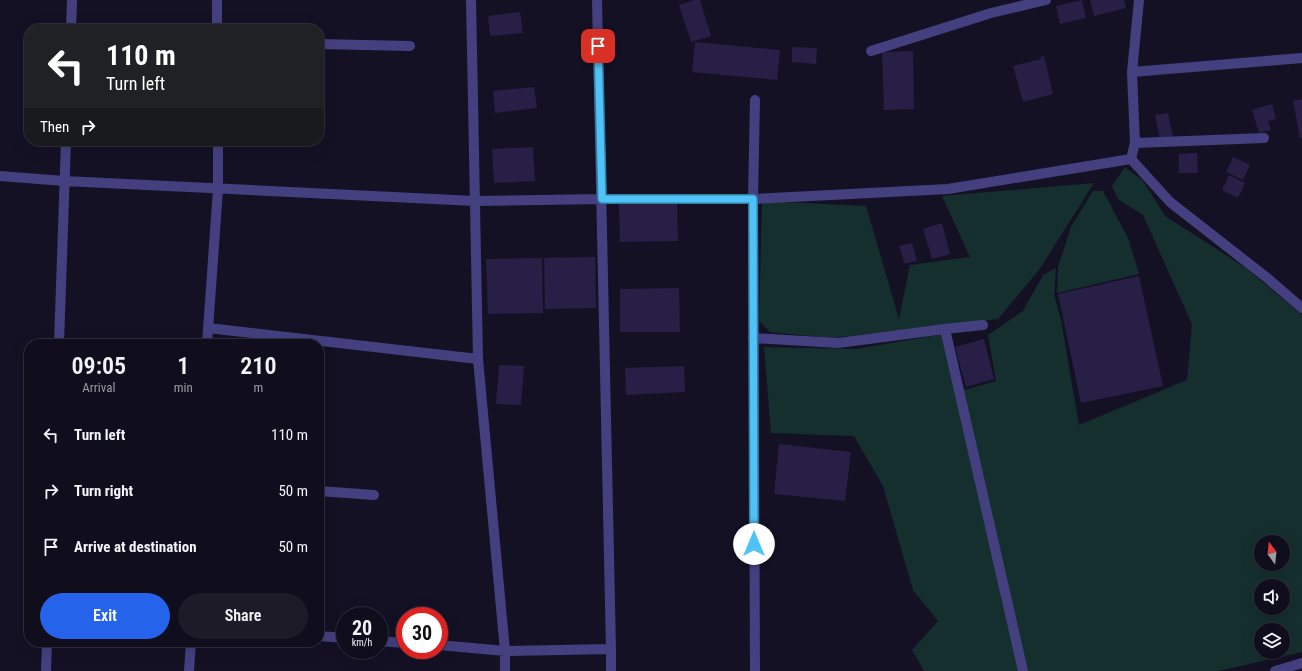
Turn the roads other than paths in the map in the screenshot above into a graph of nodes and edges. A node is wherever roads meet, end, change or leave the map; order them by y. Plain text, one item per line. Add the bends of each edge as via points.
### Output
1 (72, 0) edge
2 (217, 0) edge
3 (471, 0) edge
4 (597, 0) edge
5 (1046, 0) edge
6 (1139, 0) edge
7 (71, 24) edge
8 (217, 24) edge
9 (324, 44) edge
10 (410, 46) dead end
11 (871, 51) dead end
12 (1302, 58) edge
13 (1132, 72) junction
14 (755, 100) dead end
15 (1264, 138) dead end
16 (1135, 143) junction
17 (66, 146) edge
18 (218, 146) edge
19 (1131, 159) junction
20 (0, 176) edge
21 (64, 181) junction
22 (218, 189) junction
23 (602, 199) junction
24 (753, 199) junction
25 (475, 201) junction
26 (1302, 308) edge
27 (983, 325) dead end
28 (208, 328) junction
29 (945, 329) junction
30 (753, 338) junction
31 (58, 339) edge
32 (207, 339) edge
33 (304, 339) edge
34 (324, 341) edge
35 (478, 359) junction
36 (324, 491) edge
37 (374, 495) dead end
38 (324, 636) edge
39 (336, 637) edge
40 (448, 646) edge
41 (47, 647) edge
42 (191, 647) edge
43 (611, 649) junction
44 (505, 651) junction
45 (1302, 663) edge
46 (46, 671) edge
47 (189, 671) edge
48 (505, 671) edge
49 (611, 671) edge
50 (755, 671) edge
51 (1023, 671) edge
52 (1275, 671) edge

1 - 7 street
2 - 8 street
3 - 25 street
4 - 23 street
5 - 11 street via 991,13
6 - 13 street
9 - 10 street
12 - 13 street
13 - 16 street
14 - 24 street
15 - 16 street
16 - 19 street
17 - 21 street
18 - 22 street
19 - 24 street via 948,189
19 - 26 street via 1170,202
20 - 21 street
21 - 22 street
21 - 31 street
22 - 25 street
22 - 28 street
23 - 24 street
23 - 25 street
23 - 43 street
24 - 30 street
25 - 35 street
27 - 29 street
28 - 32 street
28 - 33 street
29 - 30 street via 838,343
29 - 51 street
30 - 50 street
34 - 35 street
35 - 44 street
36 - 37 street
38 - 39 street
40 - 44 street
41 - 46 street
42 - 47 street
43 - 44 street
43 - 49 street
44 - 48 street
45 - 52 street

